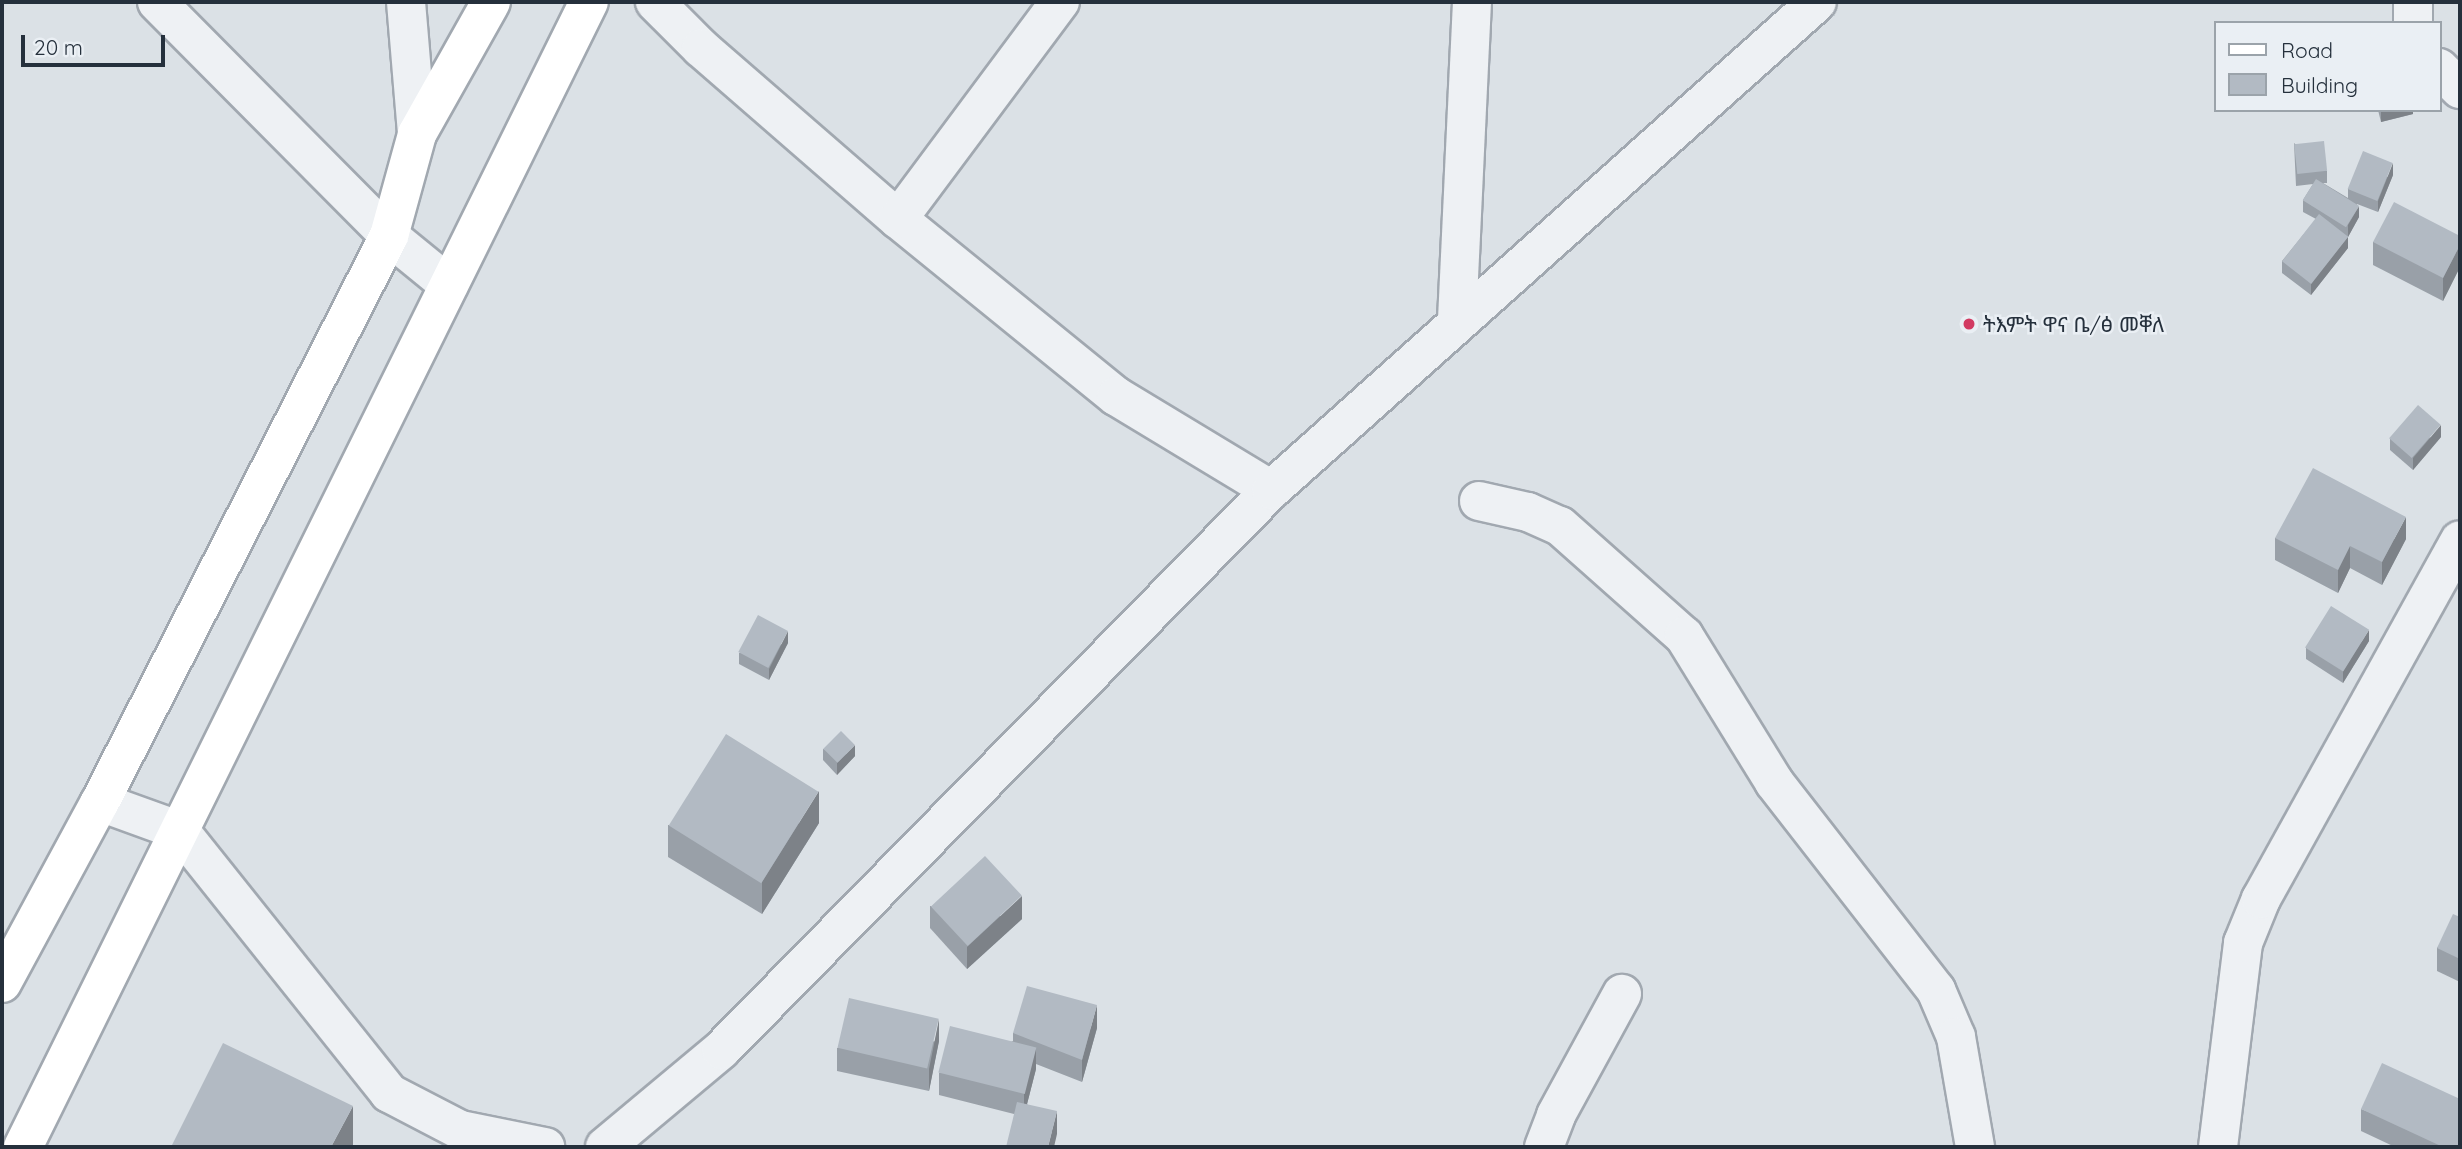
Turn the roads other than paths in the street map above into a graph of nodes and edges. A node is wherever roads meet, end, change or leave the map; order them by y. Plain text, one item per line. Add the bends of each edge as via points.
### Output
1 (157, 2) edge
2 (406, 2) edge
3 (491, 2) edge
4 (589, 2) edge
5 (655, 2) edge
6 (1060, 2) edge
7 (1472, 2) edge
8 (1817, 2) edge
9 (2413, 2) edge
10 (2413, 21) edge
11 (2441, 70) edge
12 (2460, 89) edge
13 (417, 134) junction
14 (898, 219) junction
15 (389, 236) junction
16 (449, 285) junction
17 (1457, 320) junction
18 (1271, 490) junction
19 (1479, 501) dead end
20 (2460, 540) edge
21 (100, 802) junction
22 (180, 831) junction
23 (2, 983) edge
24 (1622, 994) dead end
25 (467, 1139) edge
26 (23, 1147) edge
27 (545, 1147) edge
28 (606, 1147) edge
29 (1544, 1147) edge
30 (1975, 1147) edge
31 (2218, 1147) edge

1 - 15 street
2 - 13 street
3 - 13 main road
4 - 16 main road
5 - 14 street via 701,48
6 - 14 street
7 - 17 street
8 - 17 street
9 - 10 street
11 - 12 street
13 - 15 main road
14 - 18 street via 1116,396
15 - 16 street
15 - 21 main road
16 - 22 main road
17 - 18 street
18 - 28 street via 721,1050
19 - 30 street via 1528,512 1560,526 1684,636 1774,782 1936,990 1956,1037
20 - 31 street via 2261,899 2243,943
21 - 22 street
21 - 23 main road
22 - 25 street via 389,1093
22 - 26 main road
24 - 29 street via 1556,1115
25 - 27 street

